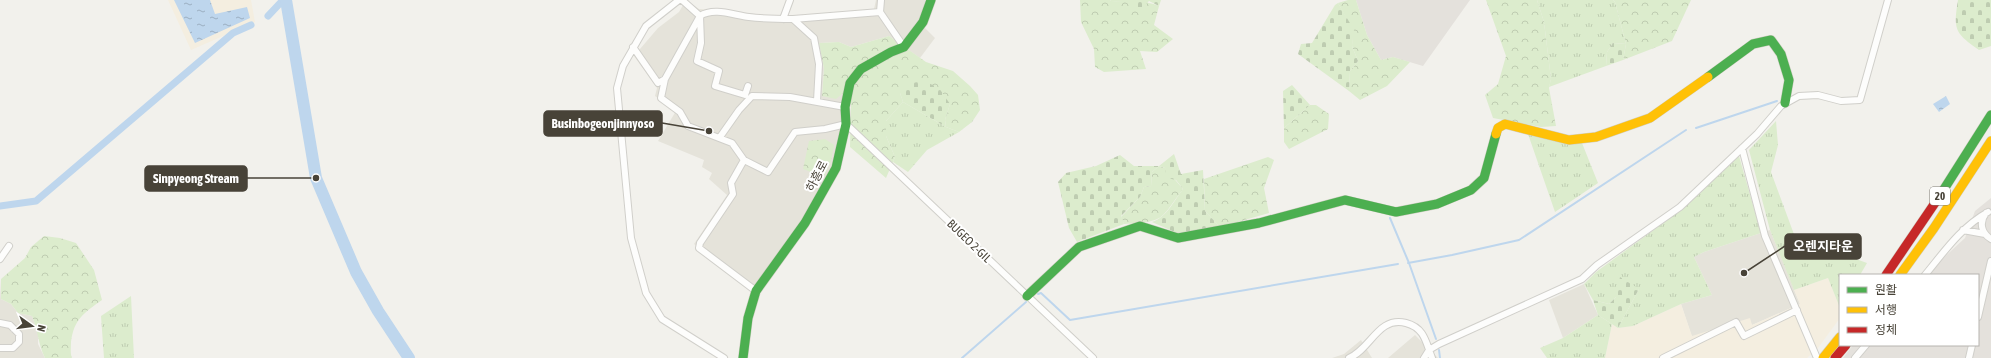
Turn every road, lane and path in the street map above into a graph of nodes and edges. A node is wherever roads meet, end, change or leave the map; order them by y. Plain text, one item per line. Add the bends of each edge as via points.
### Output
1 (680, 0) edge
2 (790, 0) edge
3 (881, 0) edge
4 (931, 0) edge
5 (1888, 0) edge
6 (880, 12) junction
7 (700, 16) junction
8 (783, 19) junction
9 (793, 19) junction
10 (633, 47) junction
11 (904, 47) junction
12 (665, 79) junction
13 (748, 86) dead end
14 (817, 101) junction
15 (1785, 103) junction
16 (845, 107) junction
17 (1991, 115) edge
18 (846, 124) junction
19 (720, 137) junction
20 (1991, 141) edge
21 (1742, 148) junction
22 (744, 160) junction
23 (1990, 210) edge
24 (1963, 230) junction
25 (1985, 234) junction
26 (1991, 239) edge
27 (9, 246) dead end
28 (0, 259) edge
29 (1991, 261) edge
30 (1887, 274) edge
31 (1901, 274) edge
32 (1926, 274) edge
33 (756, 291) junction
34 (1027, 296) junction
35 (1797, 310) junction
36 (1979, 313) edge
37 (0, 323) edge
38 (1839, 340) edge
39 (1845, 346) edge
40 (1865, 346) edge
41 (1972, 346) edge
42 (0, 348) edge
43 (1429, 350) junction
44 (1835, 354) edge
45 (724, 358) edge
46 (743, 358) edge
47 (1093, 358) edge
48 (1350, 358) edge
49 (1424, 358) edge
50 (1432, 358) edge
51 (1663, 358) edge
52 (1817, 358) edge
53 (1823, 358) edge
54 (1855, 358) edge
55 (1969, 358) edge

1 - 7 street
1 - 10 street via 646,26
2 - 8 street
3 - 6 street
4 - 11 main road, 하흥로 via 923,22
5 - 15 street via 1860,100 1841,101 1818,95 1799,96
6 - 9 street
6 - 11 street
7 - 8 street via 705,12 719,11 749,17
7 - 12 street
7 - 13 street via 701,43 697,61 719,72 715,86 745,95
8 - 9 street
9 - 14 street via 814,38 819,64
10 - 12 street via 658,83
10 - 45 street via 622,66 617,88 631,238 646,293 662,319
11 - 16 main road, 하흥로 via 861,69 850,84
12 - 19 street via 661,98 680,112 688,126 702,133
14 - 16 street
14 - 19 street via 752,96
15 - 21 street
15 - 34 main road via 1789,80 1781,54 1770,40 1753,44 1650,118 1596,137 1569,140 1505,124 1498,128 1484,178 1471,190 1437,204 1396,212 1345,200 1259,223 1178,238 1140,226 1080,247
16 - 18 main road, 하흥로
17 - 30 main road, 20 via 1925,220
18 - 22 street via 796,132 768,172
18 - 33 main road, 하흥로 via 836,168 805,223
18 - 34 street, BUGEO 2-GIL
19 - 22 street via 732,143
20 - 31 main road, 20
21 - 35 street via 1765,236
21 - 43 street via 1680,207 1597,265 1582,279
22 - 33 street via 731,183 733,194 699,248
23 - 24 street
23 - 25 street via 1982,222
24 - 25 street
24 - 32 street
25 - 26 street
27 - 28 street
29 - 36 street
33 - 46 main road, 하흥로 via 748,318
34 - 47 street, BUGEO 2-GIL
35 - 51 street via 1744,336 1736,322
35 - 52 street
37 - 42 street via 10,325 19,334 19,342 13,348
38 - 44 main road
39 - 44 main road
40 - 54 street
41 - 55 street
43 - 48 street via 1420,330 1398,321 1389,323
43 - 49 street
43 - 50 street
44 - 53 main road

